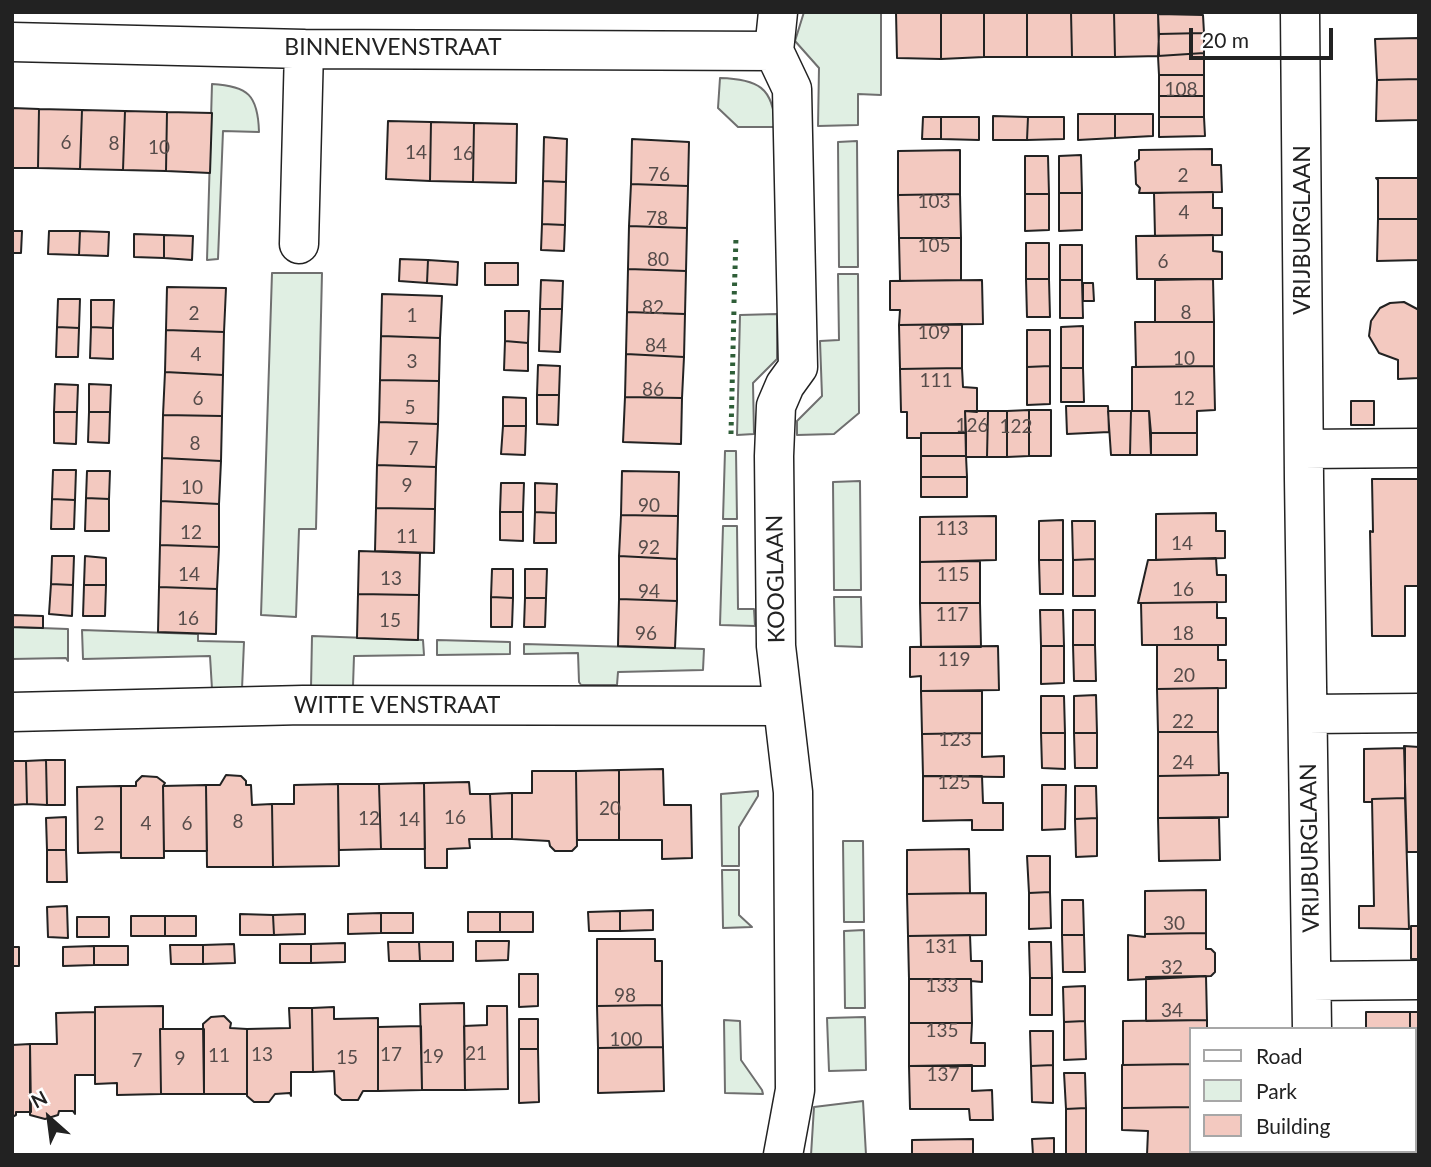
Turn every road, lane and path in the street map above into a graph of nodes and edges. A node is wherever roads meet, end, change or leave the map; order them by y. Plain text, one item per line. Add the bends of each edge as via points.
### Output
1 (778, 12) edge
2 (1300, 12) edge
3 (12, 42) edge
4 (304, 49) junction
5 (774, 51) junction
6 (299, 244) dead end
7 (1419, 448) edge
8 (1304, 449) junction
9 (782, 706) junction
10 (12, 712) edge
11 (1419, 713) edge
12 (1308, 714) junction
13 (1419, 980) edge
14 (1312, 981) junction
15 (1312, 1027) edge
16 (783, 1155) edge

1 - 5 street
2 - 8 street, VRIJBURGLAAN
3 - 4 street, BINNENVENSTRAAT
4 - 5 street, BINNENVENSTRAAT
4 - 6 street
5 - 9 street, KOOGLAAN via 792,89 798,297 798,367 776,406 774,456 776,646
7 - 8 street
8 - 12 street, VRIJBURGLAAN
9 - 10 street, WITTE VENSTRAAT via 303,705
9 - 16 street, KOOGLAAN via 793,792 795,1065
11 - 12 street
12 - 14 street, VRIJBURGLAAN
13 - 14 street
14 - 15 street, VRIJBURGLAAN

